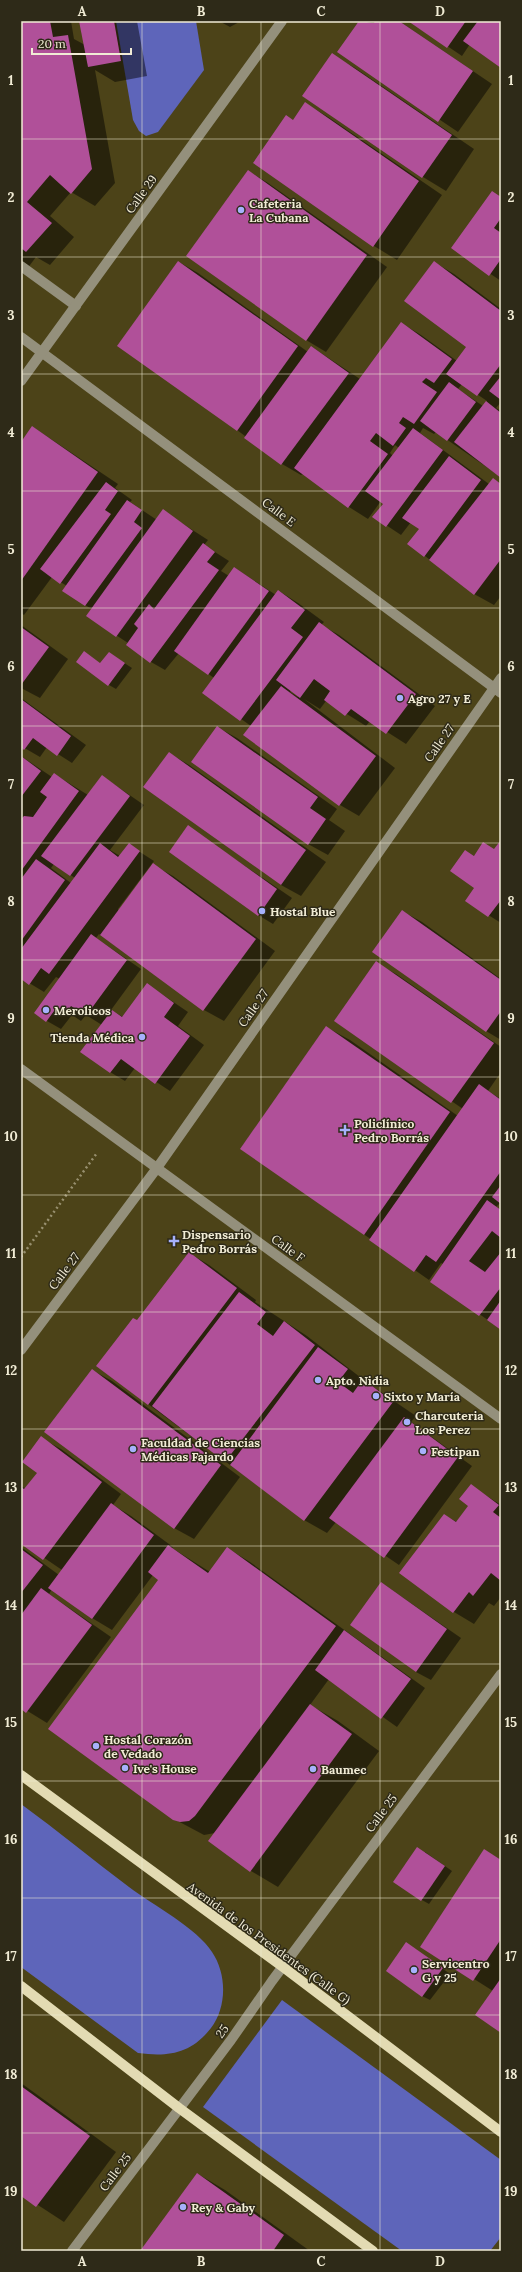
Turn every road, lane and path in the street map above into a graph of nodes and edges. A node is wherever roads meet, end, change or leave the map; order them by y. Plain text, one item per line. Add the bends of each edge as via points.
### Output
1 (282, 21) edge
2 (21, 266) edge
3 (76, 306) junction
4 (21, 337) edge
5 (42, 352) junction
6 (21, 381) edge
7 (501, 678) edge
8 (498, 690) edge
9 (21, 1069) edge
10 (110, 1134) junction
11 (157, 1168) junction
12 (21, 1257) edge
13 (21, 1350) edge
14 (501, 1419) edge
15 (501, 1674) edge
16 (21, 1775) edge
17 (284, 1967) junction
18 (21, 1986) edge
19 (179, 2108) junction
20 (501, 2132) edge
21 (72, 2251) edge
22 (373, 2251) edge

1 - 3 street, Calle 29
2 - 3 street
3 - 5 street, Calle 29
4 - 5 street, Calle E
5 - 6 street, Calle 29
5 - 8 street, Calle E
7 - 8 street, Calle 27
8 - 11 street, Calle 27
9 - 10 street, Calle F
10 - 11 street, Calle F
10 - 12 path
11 - 13 street, Calle 27
11 - 14 street, Calle F
15 - 17 street, Calle 25
16 - 17 main road, Avenida de los Presidentes (Calle G)
17 - 19 street, 25
17 - 20 main road, Avenida de los Presidentes (Calle G)
18 - 19 main road
19 - 21 street, Calle 25
19 - 22 main road

